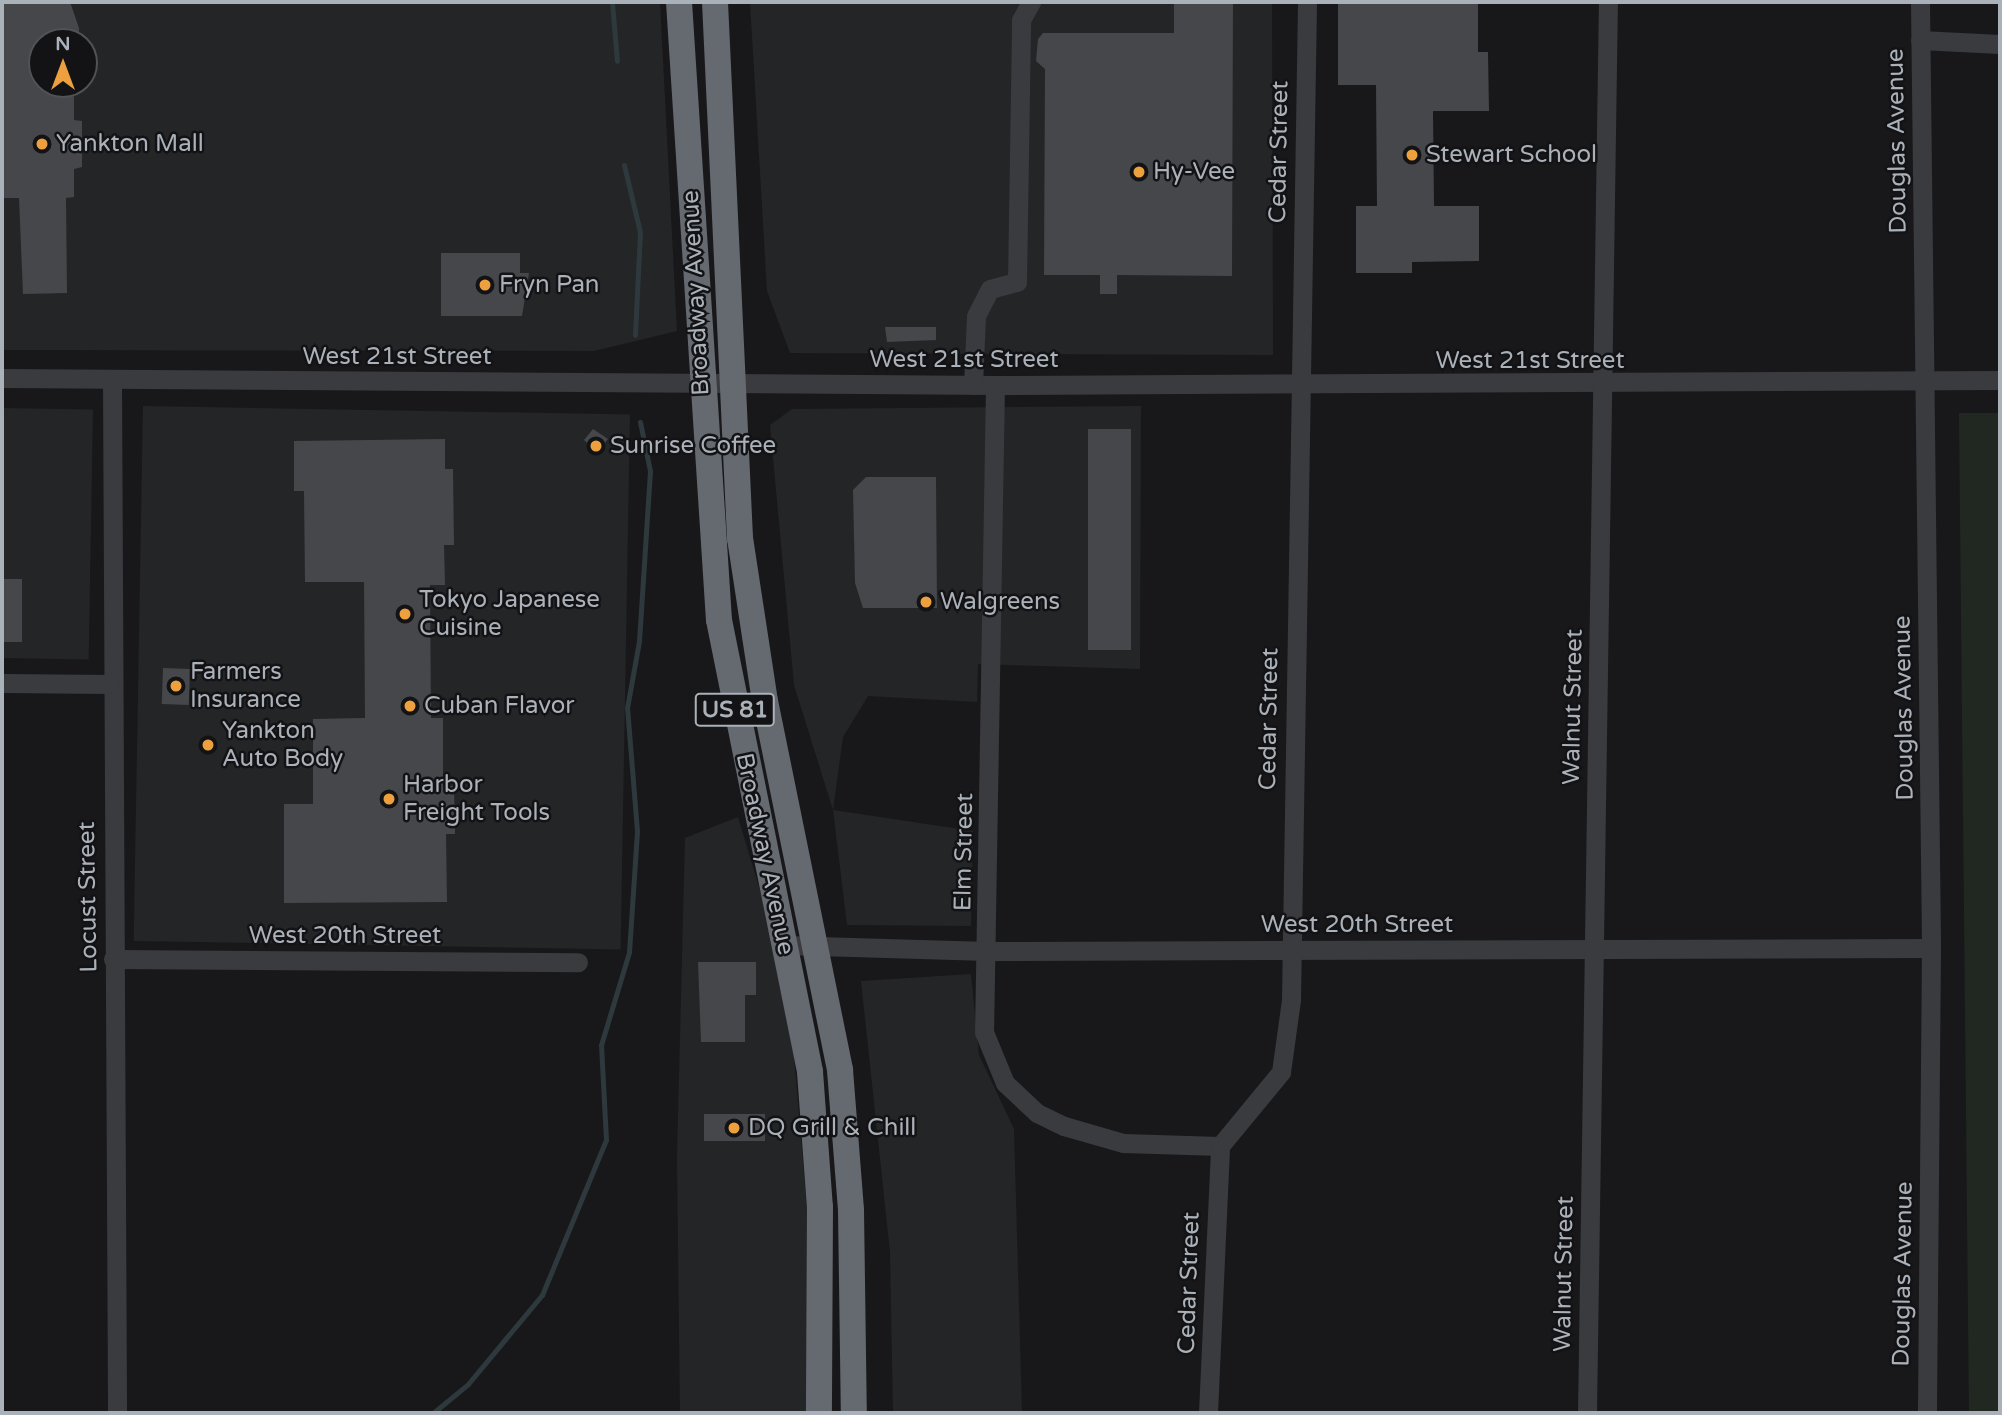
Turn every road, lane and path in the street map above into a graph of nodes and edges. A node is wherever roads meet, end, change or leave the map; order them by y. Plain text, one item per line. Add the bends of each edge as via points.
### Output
1 (679, 2) edge
2 (715, 2) edge
3 (1031, 2) edge
4 (1307, 2) edge
5 (1608, 2) edge
6 (1920, 2) edge
7 (1920, 40) junction
8 (2000, 44) edge
9 (2, 378) edge
10 (112, 379) junction
11 (2000, 380) edge
12 (1925, 381) junction
13 (701, 384) junction
14 (733, 384) junction
15 (985, 385) junction
16 (1298, 385) junction
17 (1602, 385) junction
18 (2, 683) edge
19 (110, 684) junction
20 (784, 946) junction
21 (817, 946) junction
22 (1931, 948) junction
23 (1594, 949) junction
24 (1290, 950) junction
25 (988, 951) junction
26 (113, 959) junction
27 (578, 962) dead end
28 (1220, 1146) junction
29 (117, 1413) edge
30 (819, 1413) edge
31 (855, 1413) edge
32 (1208, 1413) edge
33 (1587, 1413) edge
34 (1927, 1413) edge

1 - 13 highway, Broadway Avenue / US 81
2 - 14 highway, Broadway Avenue / US 81
3 - 15 street, Elm Street via 1021,20 1017,282 1003,286 989,310
4 - 16 street, Cedar Street
5 - 17 street, Walnut Street
6 - 7 street, Douglas Avenue
7 - 8 street
7 - 12 street, Douglas Avenue
9 - 10 street, West 21st Street
10 - 13 street, West 21st Street
10 - 19 street, Locust Street
11 - 12 street, West 21st Street
12 - 17 street, West 21st Street
12 - 22 street, Douglas Avenue
13 - 14 street, West 21st Street
13 - 20 highway, Broadway Avenue / US 81 via 719,620
14 - 15 street, West 21st Street
14 - 21 highway, Broadway Avenue / US 81 via 751,614
15 - 16 street, West 21st Street
15 - 25 street, Elm Street
16 - 17 street, West 21st Street
16 - 24 street, Cedar Street
17 - 23 street, Walnut Street
18 - 19 street
19 - 26 street, Locust Street
20 - 21 street, West 20th Street
20 - 30 highway, Broadway Avenue / US 81 via 810,1072 816,1139
21 - 25 street, West 20th Street
21 - 31 highway, Broadway Avenue / US 81 via 847,1130
22 - 23 street, West 20th Street
22 - 34 street, Douglas Avenue
23 - 24 street, West 20th Street
23 - 33 street, Walnut Street
24 - 25 street, West 20th Street
24 - 28 street, Cedar Street via 1291,1000 1280,1072
25 - 28 street, Elm Street via 984,1032 994,1065 1019,1099 1064,1126 1105,1140
26 - 27 street, West 20th Street
26 - 29 street, Locust Street
28 - 32 street, Cedar Street

